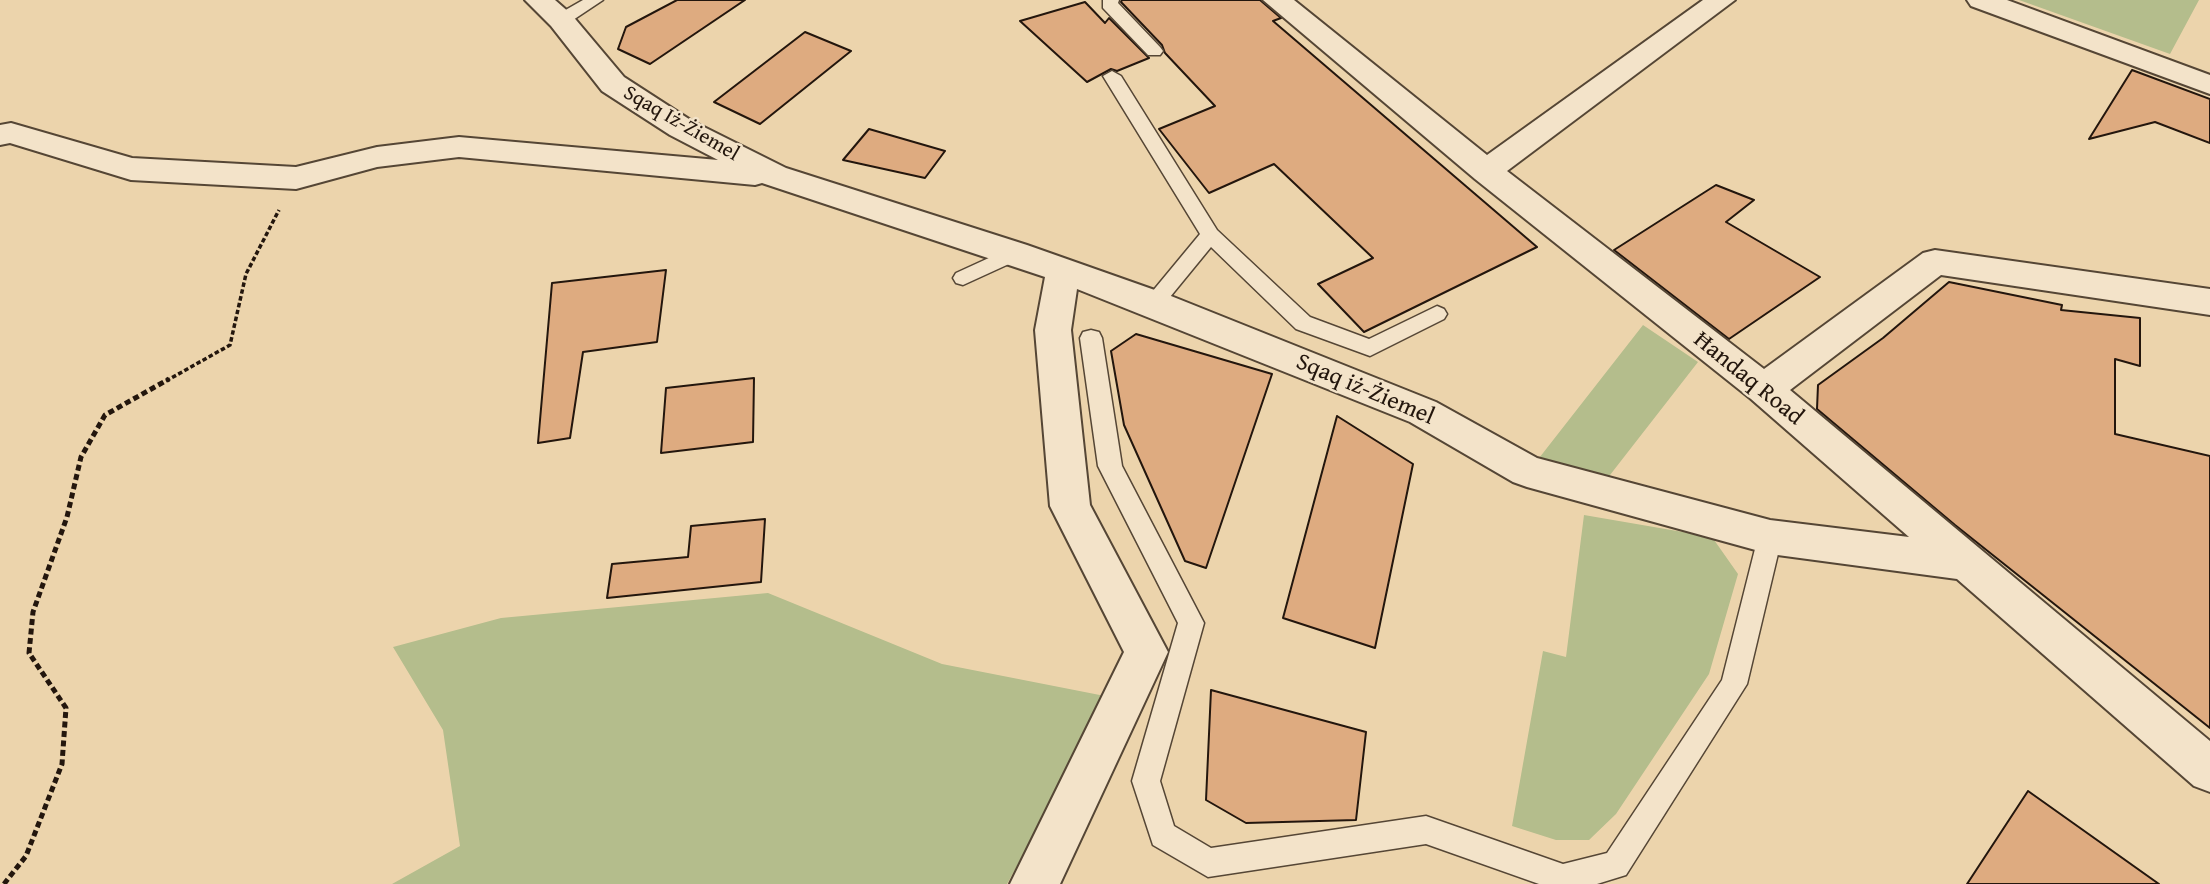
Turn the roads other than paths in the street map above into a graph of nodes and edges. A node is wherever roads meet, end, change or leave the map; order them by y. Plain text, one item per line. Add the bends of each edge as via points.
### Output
1 (539, 0) edge
2 (595, 0) edge
3 (1111, 0) edge
4 (1277, 0) edge
5 (1721, 0) edge
6 (1981, 0) edge
7 (561, 20) junction
8 (1154, 51) dead end
9 (1112, 76) dead end
10 (2210, 85) edge
11 (0, 135) edge
12 (1486, 171) junction
13 (775, 176) junction
14 (1210, 235) junction
15 (1015, 253) junction
16 (1063, 270) junction
17 (963, 278) dead end
18 (2210, 302) edge
19 (1154, 303) junction
20 (1437, 314) dead end
21 (1091, 338) dead end
22 (1764, 389) junction
23 (1770, 537) junction
24 (1963, 562) junction
25 (2210, 770) edge
26 (1035, 884) edge

1 - 7 street, Sqaq Iż-Żiemel
2 - 7 lane
3 - 8 lane via 1109,4
4 - 12 street, Ħandaq Road
5 - 12 street
6 - 10 street
7 - 13 street, Sqaq Iż-Żiemel via 613,84 681,128
9 - 14 lane
11 - 13 street via 11,133 131,169 296,178 377,157 459,147
12 - 22 street, Ħandaq Road
13 - 15 street, Sqaq iż-Żiemel
14 - 19 lane
14 - 20 lane via 1303,323 1370,348
15 - 16 street, Sqaq iż-Żiemel
15 - 17 lane
16 - 19 street, Sqaq iż-Żiemel
16 - 26 street via 1053,330 1070,506 1146,652
18 - 22 street via 1935,262
19 - 23 street, Sqaq iż-Żiemel via 1423,412 1527,471
21 - 23 lane via 1110,466 1191,623 1146,781 1163,835 1208,863 1426,830 1563,878 1616,865 1734,684
22 - 24 street, Ħandaq Road
23 - 24 street, Sqaq iż-Żiemel
24 - 25 street, Ħandaq Road

